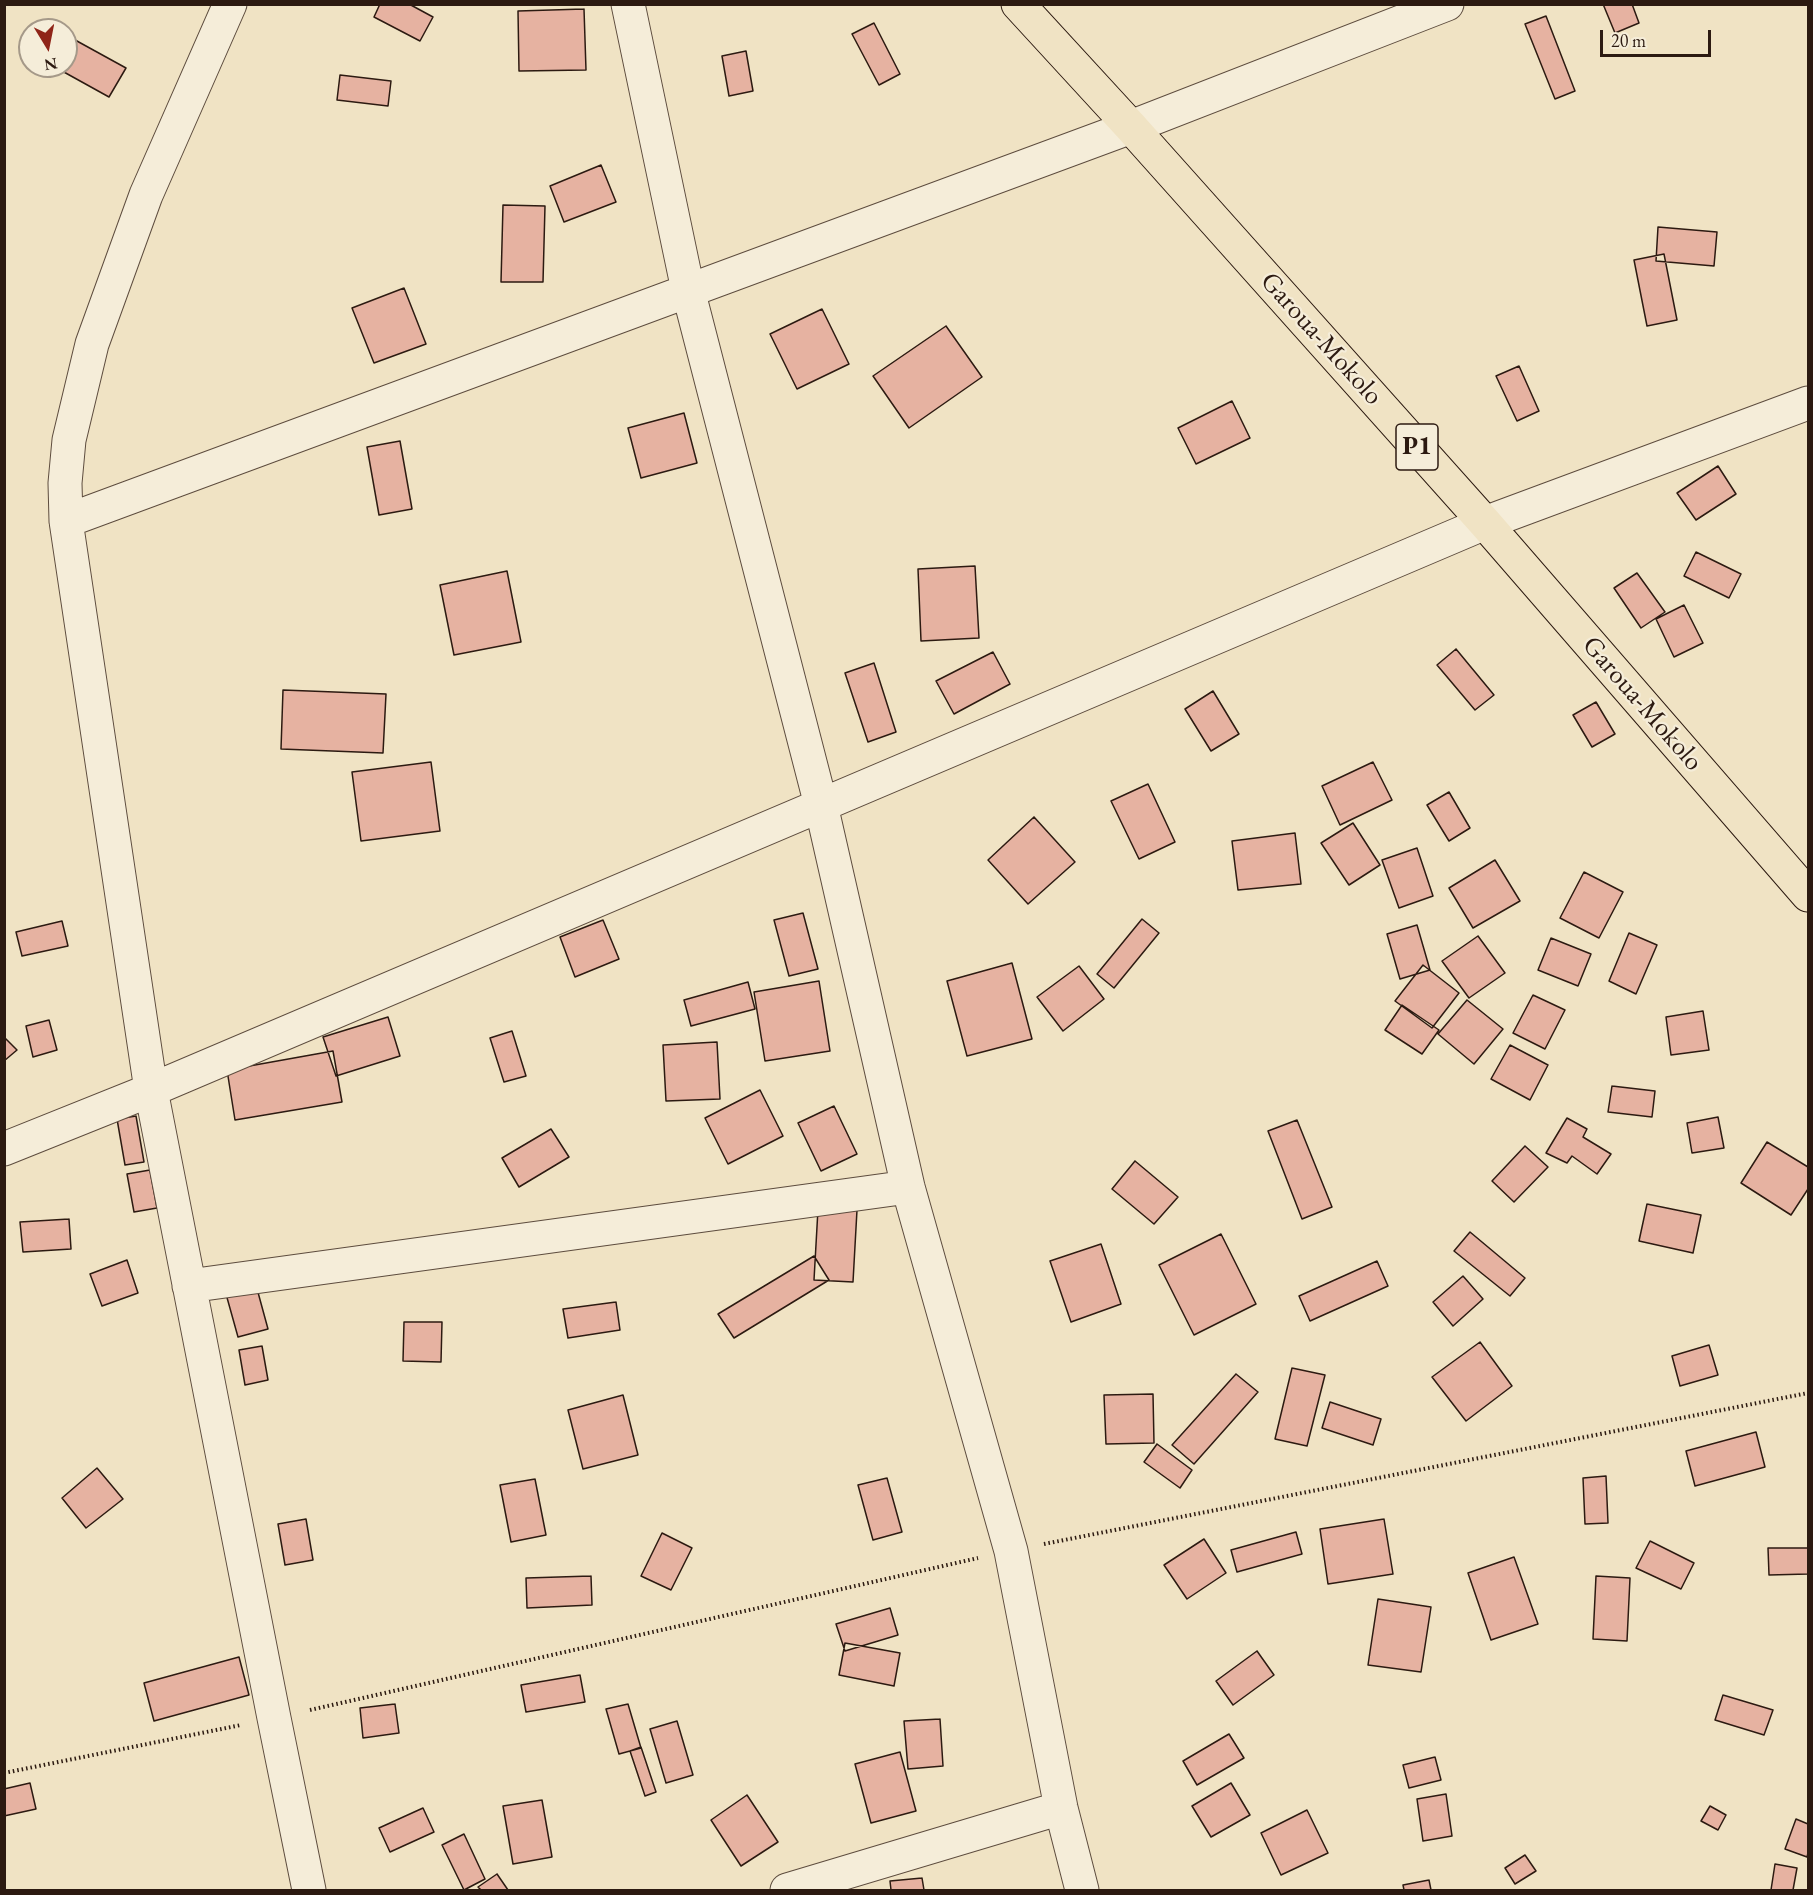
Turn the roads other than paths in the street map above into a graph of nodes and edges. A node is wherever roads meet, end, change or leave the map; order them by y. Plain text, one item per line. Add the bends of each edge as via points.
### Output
1 (230, 4) edge
2 (628, 4) edge
3 (1018, 4) edge
4 (1447, 4) edge
5 (1131, 127) junction
6 (688, 290) junction
7 (1809, 403) edge
8 (66, 521) junction
9 (1485, 524) junction
10 (821, 805) junction
11 (1809, 895) edge
12 (151, 1090) junction
13 (4, 1149) edge
14 (908, 1187) junction
15 (189, 1286) junction
16 (1060, 1808) junction
17 (309, 1890) edge
18 (787, 1890) edge
19 (1082, 1890) edge

1 - 8 street via 146,195 92,344 69,440
2 - 6 street
3 - 5 main road, Garoua-Mokolo / P1
4 - 5 street
5 - 6 street
5 - 9 main road, Garoua-Mokolo / P1
6 - 8 street
6 - 10 street
7 - 9 street
8 - 12 street
9 - 10 street
9 - 11 main road, Garoua-Mokolo / P1
10 - 12 street
10 - 14 street
12 - 13 street
12 - 15 street
14 - 15 street
14 - 16 street via 1011,1551
15 - 17 street
16 - 18 street
16 - 19 street

